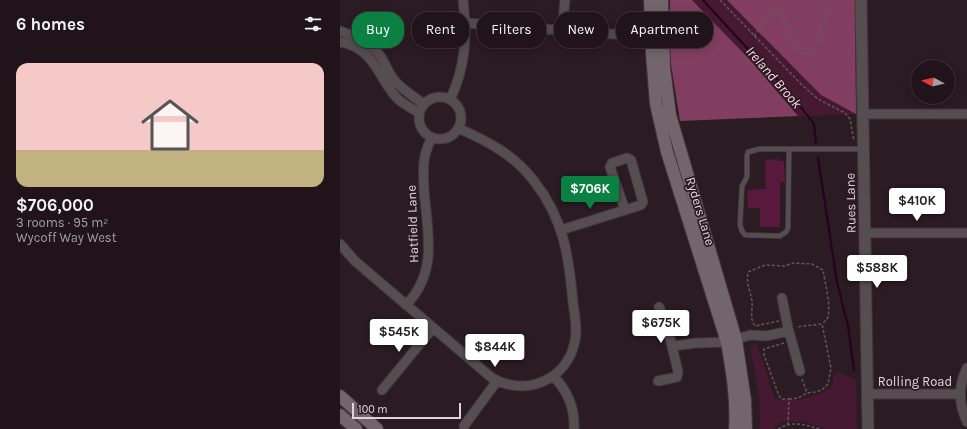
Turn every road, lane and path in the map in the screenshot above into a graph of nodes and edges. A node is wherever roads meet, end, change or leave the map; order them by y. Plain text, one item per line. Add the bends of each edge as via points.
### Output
1 (463, 0) edge
2 (565, 0) edge
3 (650, 0) edge
4 (662, 0) edge
5 (720, 0) edge
6 (761, 0) edge
7 (827, 0) edge
8 (860, 0) edge
9 (774, 11) junction
10 (465, 12) edge
11 (564, 12) edge
12 (469, 23) edge
13 (554, 29) edge
14 (340, 31) edge
15 (754, 36) junction
16 (340, 42) edge
17 (464, 48) edge
18 (450, 100) junction
19 (424, 104) junction
20 (419, 113) junction
21 (863, 114) junction
22 (967, 114) edge
23 (458, 128) junction
24 (432, 138) junction
25 (858, 146) junction
26 (789, 150) junction
27 (624, 210) junction
28 (561, 230) junction
29 (865, 233) junction
30 (967, 233) edge
31 (340, 244) edge
32 (782, 298) dead end
33 (406, 305) junction
34 (659, 307) dead end
35 (433, 328) junction
36 (788, 329) junction
37 (732, 341) junction
38 (792, 341) junction
39 (673, 346) junction
40 (967, 368) edge
41 (800, 371) joint
42 (553, 376) junction
43 (497, 381) junction
44 (658, 381) dead end
45 (382, 390) dead end
46 (807, 393) junction
47 (867, 394) junction
48 (960, 394) junction
49 (340, 396) edge
50 (789, 399) junction
51 (340, 415) edge
52 (967, 422) edge
53 (788, 424) junction
54 (464, 426) dead end
55 (807, 426) junction
56 (356, 429) edge
57 (377, 429) edge
58 (574, 429) edge
59 (735, 429) edge
60 (746, 429) edge
61 (778, 429) edge
62 (806, 429) edge
63 (820, 429) edge
64 (868, 429) edge

1 - 10 street
2 - 11 street
3 - 37 main road, Ryders Lane via 656,104 667,152
4 - 37 main road, Ryders Lane via 664,68 670,115
5 - 15 path
6 - 9 path via 767,2
7 - 9 path via 818,40 810,53 804,53 790,39 789,28 780,14
8 - 21 street, Rues Lane
9 - 15 path
12 - 13 street
14 - 19 street via 369,45 380,55 394,80
15 - 25 path via 818,99 845,113 850,119
16 - 20 street via 348,43 370,58 397,98
17 - 18 street via 456,87
18 - 19 street via 436,97
18 - 23 street via 461,116
19 - 20 street
20 - 24 street via 420,125
21 - 22 street
21 - 25 street, Rues Lane
23 - 24 street via 450,137
23 - 28 street via 495,145 522,167 544,194
24 - 33 street, Hatfield Lane via 425,151 423,172 429,259 420,287
25 - 26 lane
25 - 29 street, Rues Lane
26 - 26 lane via 748,152 747,177 742,186 741,228 745,235 780,236 786,232
27 - 27 street via 643,202 629,158 610,167
27 - 28 street
28 - 42 street via 571,277 576,332 571,355
29 - 30 street
29 - 47 street, Rues Lane
31 - 33 street via 355,261
32 - 36 street
33 - 35 street
34 - 39 street
35 - 43 street
35 - 45 street
36 - 37 street via 766,336 750,335
36 - 38 street
36 - 46 path via 822,324 831,368 828,384 816,392
37 - 39 street
37 - 59 main road, Ryders Lane
37 - 60 main road, Ryders Lane via 742,370
38 - 41 street
38 - 50 path via 764,349 778,393 782,399
39 - 44 street via 677,377
40 - 48 street, Rolling Road
41 - 46 path
42 - 43 street via 525,386
42 - 58 street via 571,403
43 - 54 street
46 - 50 path
47 - 48 street, Rolling Road
47 - 64 street, Rues Lane
48 - 52 street
49 - 57 main road
50 - 53 path
51 - 56 main road
53 - 55 path
53 - 61 path
55 - 62 path
55 - 63 path

